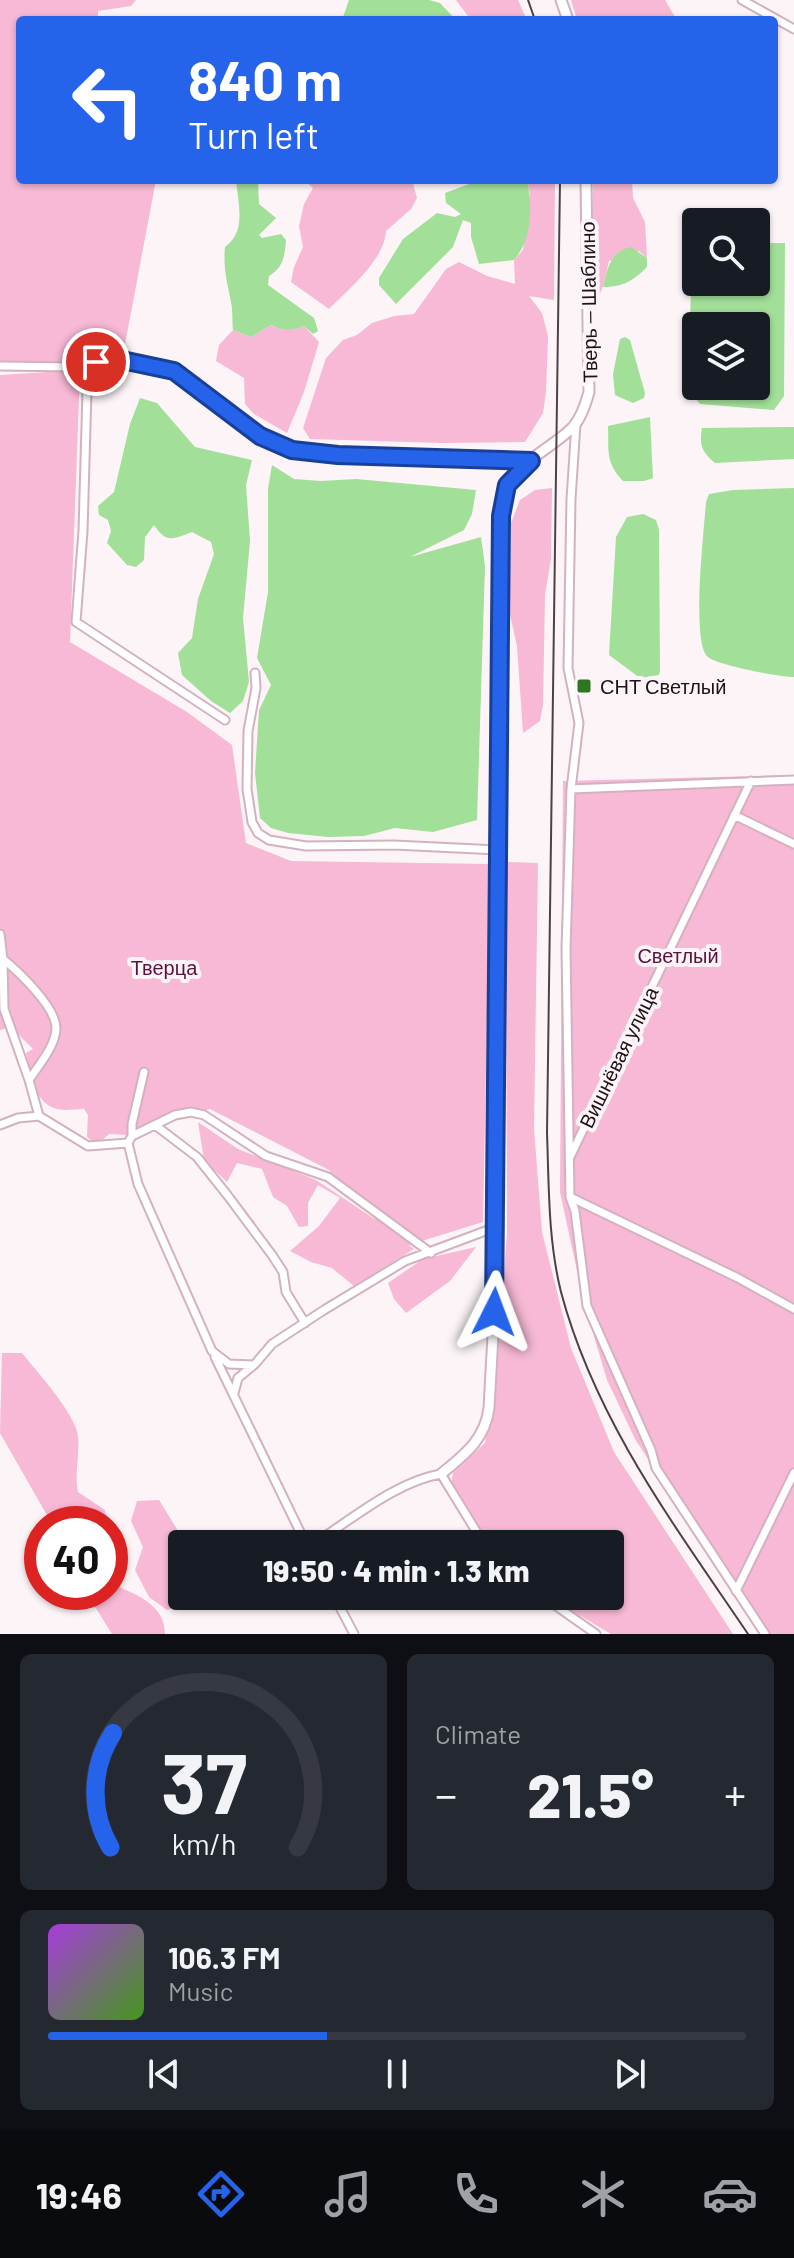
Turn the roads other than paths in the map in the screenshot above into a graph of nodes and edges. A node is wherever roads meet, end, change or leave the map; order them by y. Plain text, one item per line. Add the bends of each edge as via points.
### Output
1 (742, 0) edge
2 (771, 16) edge
3 (586, 184) edge
4 (96, 362) junction
5 (0, 366) edge
6 (576, 424) junction
7 (531, 461) junction
8 (255, 673) dead end
9 (225, 720) dead end
10 (794, 780) edge
11 (751, 781) junction
12 (571, 789) junction
13 (734, 815) junction
14 (794, 844) edge
15 (498, 850) junction
16 (0, 934) edge
17 (3, 959) junction
18 (144, 1072) dead end
19 (29, 1080) junction
20 (39, 1116) junction
21 (0, 1125) edge
22 (155, 1125) junction
23 (130, 1140) junction
24 (568, 1161) junction
25 (570, 1197) junction
26 (496, 1227) junction
27 (431, 1253) junction
28 (794, 1309) edge
29 (305, 1323) junction
30 (212, 1351) junction
31 (255, 1364) junction
32 (234, 1393) junction
33 (794, 1473) edge
34 (441, 1474) junction
35 (299, 1530) edge
36 (335, 1530) edge
37 (475, 1530) edge
38 (736, 1591) junction
39 (341, 1610) edge
40 (561, 1610) edge
41 (580, 1624) junction
42 (354, 1634) edge
43 (577, 1634) edge
44 (596, 1634) edge
45 (765, 1634) edge

1 - 2 street
3 - 6 street, Тверь — Шаблино via 590,380
4 - 5 street via 74,367
4 - 7 street via 122,360 174,371 260,436 292,450
4 - 9 street via 87,391 76,622
6 - 7 street
6 - 12 street via 568,668 579,723
7 - 15 street via 508,483 503,498
8 - 15 street via 247,789 258,833 306,846
10 - 11 street
11 - 12 street
11 - 13 street, Вишнёвая улица
12 - 24 street
13 - 14 street
13 - 24 street, Вишнёвая улица
15 - 26 street
16 - 17 street
17 - 19 street via 4,1009
17 - 19 street via 38,993 55,1024 52,1042
18 - 23 street
19 - 20 street
20 - 21 street
20 - 23 street via 88,1146
22 - 23 street
22 - 27 street via 188,1112 204,1115 266,1156 328,1177
22 - 29 street via 197,1157 228,1196 283,1272 286,1292
23 - 30 street via 138,1184
24 - 25 street
25 - 28 street
25 - 38 street via 587,1306 656,1468
26 - 27 street
26 - 34 street via 487,1418 472,1448
27 - 29 street via 405,1261
29 - 31 street via 272,1344
30 - 31 street via 229,1364
30 - 32 street
31 - 32 street via 238,1378
32 - 35 street
33 - 38 street
34 - 36 street via 421,1477
34 - 37 street
38 - 45 street
39 - 42 street
40 - 41 street
41 - 43 street
41 - 44 street

